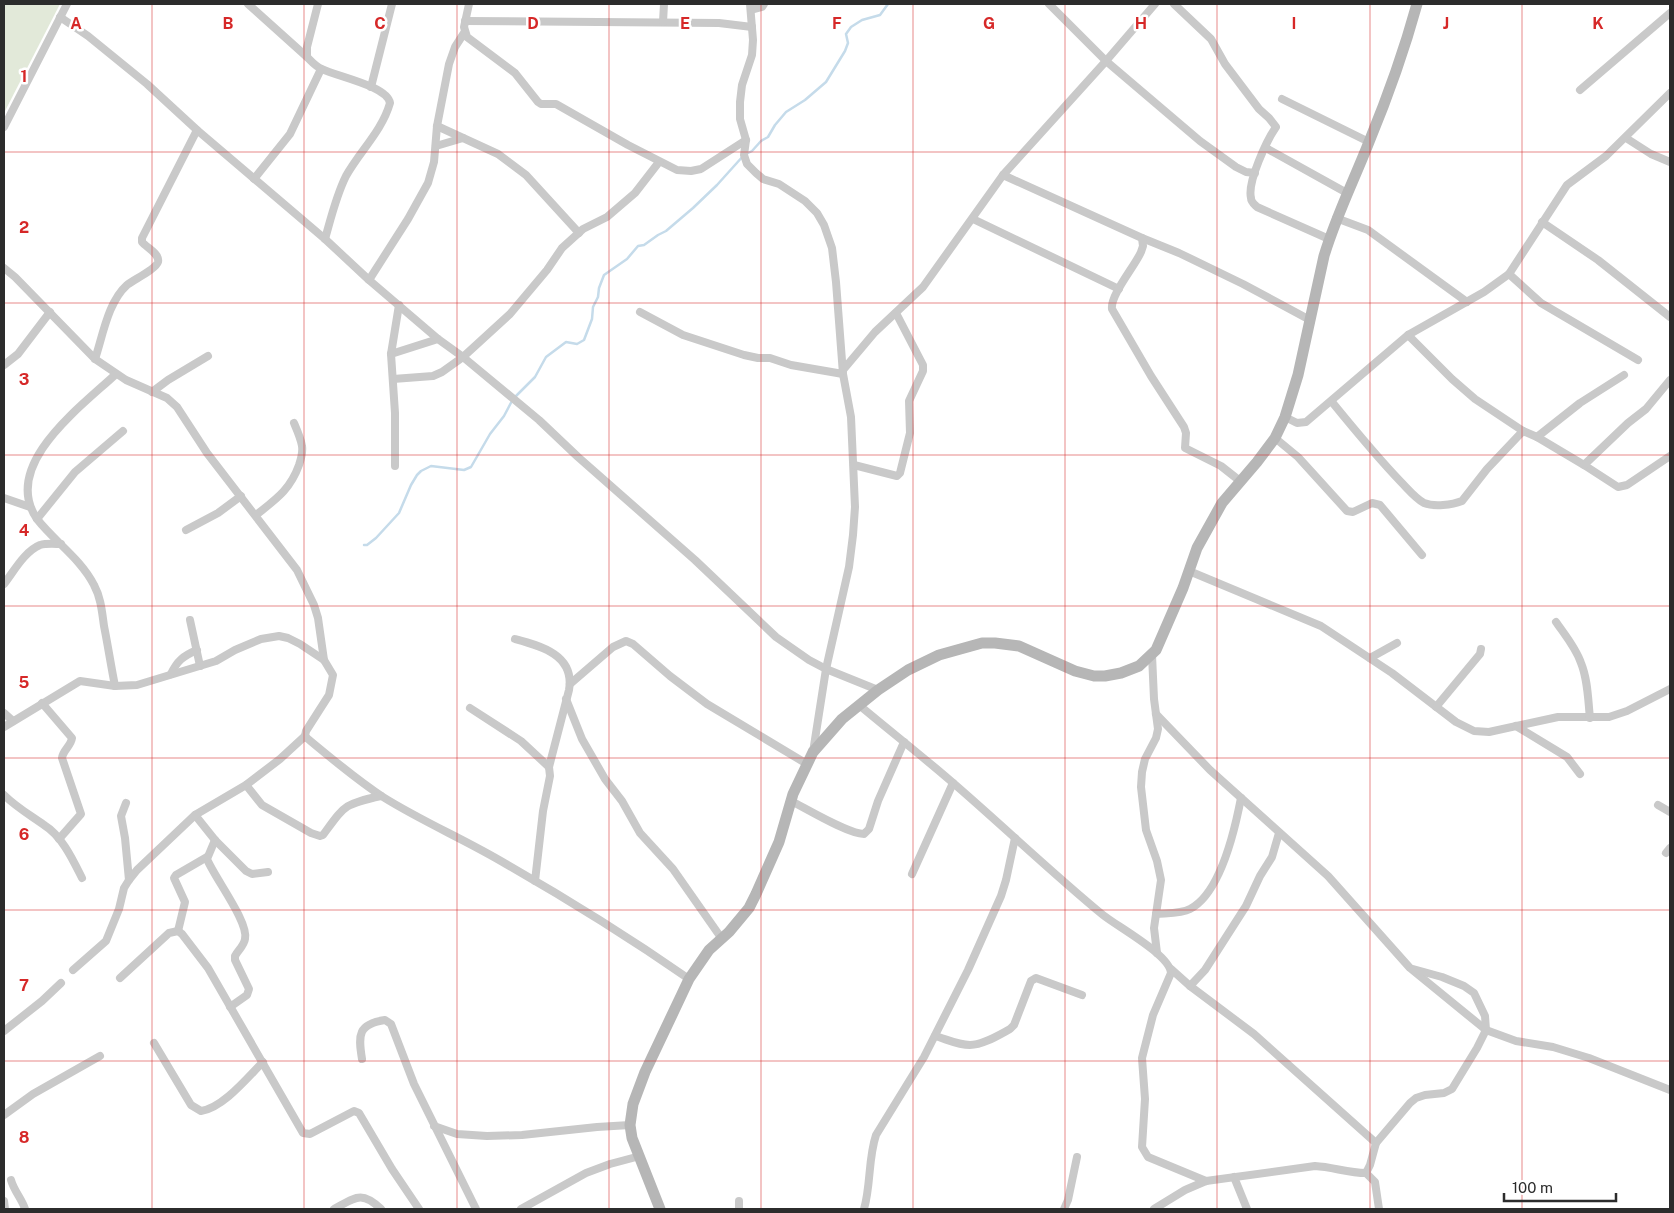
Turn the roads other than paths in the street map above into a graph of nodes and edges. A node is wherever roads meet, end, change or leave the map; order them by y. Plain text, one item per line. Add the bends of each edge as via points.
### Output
1 (67, 4) edge
2 (248, 4) edge
3 (318, 4) edge
4 (392, 4) edge
5 (469, 4) edge
6 (664, 4) edge
7 (764, 4) edge
8 (1049, 4) edge
9 (1155, 4) edge
10 (1174, 4) edge
11 (1417, 4) edge
12 (751, 7) edge
13 (1670, 13) edge
14 (60, 17) junction
15 (465, 21) junction
16 (663, 22) junction
17 (752, 27) junction
18 (464, 33) junction
19 (307, 57) junction
20 (1106, 61) junction
21 (321, 69) junction
22 (371, 87) junction
23 (1580, 90) dead end
24 (1670, 93) edge
25 (1282, 99) dead end
26 (437, 126) junction
27 (4, 127) edge
28 (197, 130) junction
29 (463, 138) junction
30 (1626, 138) junction
31 (746, 140) junction
32 (1369, 142) junction
33 (436, 146) junction
34 (1266, 148) junction
35 (659, 162) junction
36 (1670, 162) edge
37 (1254, 173) junction
38 (1003, 175) junction
39 (254, 180) junction
40 (1347, 193) junction
41 (1336, 218) junction
42 (973, 219) junction
43 (1542, 222) junction
44 (579, 232) junction
45 (1142, 238) junction
46 (325, 239) junction
47 (1329, 239) junction
48 (4, 268) edge
49 (1509, 274) junction
50 (369, 280) junction
51 (1119, 289) junction
52 (1467, 302) junction
53 (399, 305) junction
54 (50, 312) junction
55 (640, 312) dead end
56 (896, 313) junction
57 (1670, 318) edge
58 (1310, 320) junction
59 (1408, 335) junction
60 (438, 339) junction
61 (391, 354) junction
62 (208, 356) dead end
63 (463, 357) junction
64 (95, 358) junction
65 (1638, 360) dead end
66 (4, 366) edge
67 (843, 372) junction
68 (116, 374) junction
69 (1624, 374) dead end
70 (393, 379) junction
71 (1670, 380) edge
72 (152, 392) junction
73 (1332, 402) junction
74 (1285, 417) junction
75 (294, 423) dead end
76 (123, 431) dead end
77 (1523, 431) junction
78 (1537, 437) junction
79 (1274, 438) junction
80 (1670, 456) edge
81 (854, 465) junction
82 (1584, 465) junction
83 (395, 466) dead end
84 (1240, 480) junction
85 (241, 496) junction
86 (4, 498) edge
87 (30, 507) junction
88 (256, 515) junction
89 (37, 519) junction
90 (186, 530) dead end
91 (61, 544) junction
92 (1422, 555) dead end
93 (1189, 571) junction
94 (4, 584) edge
95 (190, 620) dead end
96 (1556, 622) dead end
97 (515, 639) dead end
98 (1397, 643) dead end
99 (1481, 648) dead end
100 (197, 650) junction
101 (1152, 655) junction
102 (1370, 658) junction
103 (324, 660) junction
104 (200, 666) junction
105 (826, 669) junction
106 (171, 674) junction
107 (570, 684) junction
108 (115, 686) junction
109 (1670, 689) edge
110 (878, 690) junction
111 (566, 699) junction
112 (42, 703) junction
113 (859, 705) junction
114 (1436, 706) junction
115 (470, 708) dead end
116 (4, 713) edge
117 (1156, 714) junction
118 (1590, 718) junction
119 (13, 721) junction
120 (1516, 726) junction
121 (4, 727) edge
122 (305, 736) junction
123 (904, 742) junction
124 (812, 752) junction
125 (807, 764) junction
126 (549, 766) junction
127 (1580, 774) dead end
128 (953, 783) junction
129 (246, 785) junction
130 (4, 795) edge
131 (381, 796) junction
132 (1241, 798) junction
133 (791, 801) junction
134 (126, 802) dead end
135 (1658, 805) dead end
136 (1670, 812) edge
137 (195, 815) junction
138 (1279, 833) junction
139 (1015, 838) junction
140 (59, 839) junction
141 (215, 840) junction
142 (207, 856) junction
143 (268, 872) dead end
144 (912, 874) dead end
145 (82, 878) dead end
146 (129, 880) junction
147 (535, 881) junction
148 (1156, 914) junction
149 (178, 931) junction
150 (722, 938) junction
151 (1157, 953) junction
152 (1410, 968) junction
153 (1171, 969) junction
154 (72, 970) dead end
155 (120, 978) dead end
156 (689, 979) junction
157 (60, 983) dead end
158 (1190, 986) junction
159 (1082, 995) dead end
160 (230, 1007) junction
161 (1486, 1030) junction
162 (4, 1031) edge
163 (935, 1036) junction
164 (154, 1043) dead end
165 (100, 1056) dead end
166 (362, 1059) dead end
167 (263, 1062) junction
168 (1670, 1090) edge
169 (4, 1115) edge
170 (630, 1125) junction
171 (434, 1126) junction
172 (1376, 1143) junction
173 (640, 1156) junction
174 (1077, 1157) dead end
175 (1366, 1173) junction
176 (1234, 1177) junction
177 (11, 1180) dead end
178 (1206, 1181) junction
179 (4, 1201) edge
180 (5, 1209) edge
181 (25, 1209) edge
182 (334, 1209) edge
183 (381, 1209) edge
184 (419, 1209) edge
185 (476, 1209) edge
186 (521, 1209) edge
187 (660, 1209) edge
188 (864, 1209) edge
189 (1064, 1209) edge
190 (1154, 1209) edge
191 (1247, 1209) edge
192 (1379, 1209) edge

1 - 14 street
2 - 19 street
3 - 19 street
4 - 22 street
5 - 15 street
6 - 16 street
7 - 12 street
8 - 20 street
9 - 20 street
10 - 34 street via 1211,39 1225,64 1276,127
11 - 32 street via 1401,58
12 - 17 street
13 - 23 street
14 - 27 street
14 - 28 street via 147,84
15 - 16 street
15 - 18 street
16 - 17 street
17 - 31 street via 752,55 740,102 740,119
18 - 26 street via 449,64
18 - 35 street via 515,73 541,104 556,104
19 - 21 street
20 - 37 street via 1200,141 1246,172
20 - 38 street
21 - 22 street
21 - 39 street via 290,134
22 - 46 street via 389,98 388,111 346,177
24 - 30 street
25 - 32 street
26 - 29 street
26 - 33 street
28 - 39 street
28 - 64 street via 142,238 142,242 156,254 158,263 120,293
29 - 33 street
29 - 44 street via 498,154 526,175
30 - 36 street
30 - 43 street via 1567,185
31 - 35 street via 701,169 678,170
31 - 67 street via 744,155 747,164 763,179 779,184 805,202 824,225 832,248
32 - 40 street
33 - 50 street via 423,192
34 - 37 street
34 - 40 street
35 - 44 street via 635,193 607,216
37 - 47 street via 1250,196 1257,207
38 - 42 street
38 - 45 street
39 - 46 street
40 - 41 street
41 - 47 street
41 - 52 street via 1368,230
42 - 51 street
42 - 56 street via 923,287
43 - 49 street
43 - 57 street via 1598,260
44 - 63 street via 562,248 510,314
45 - 51 street via 1142,252
45 - 58 street via 1243,284
46 - 50 street
47 - 58 street
48 - 54 street
49 - 52 street
49 - 65 street via 1541,303
50 - 53 street
51 - 84 street via 1112,309 1184,428 1185,448 1221,466
52 - 59 street
53 - 60 street
53 - 61 street
54 - 64 street
54 - 66 street via 18,354
55 - 67 street via 683,335 744,354
56 - 67 street via 875,332
56 - 81 street via 924,370 910,401 907,450 898,476
58 - 74 street
59 - 73 street
59 - 77 street via 1475,400
60 - 61 street
60 - 63 street
61 - 70 street
62 - 72 street
63 - 70 street via 433,376
63 - 105 street via 539,420 776,637
64 - 68 street
67 - 81 street
68 - 72 street
68 - 87 street via 69,415 39,450 26,486
69 - 78 street
70 - 83 street
71 - 82 street via 1646,409
72 - 85 street via 172,402
73 - 74 street via 1306,422
73 - 77 street via 1390,471 1417,498 1434,505 1462,500
74 - 79 street
75 - 88 street via 302,446 296,472 282,495
76 - 89 street via 75,472
77 - 78 street
78 - 82 street
79 - 84 street
79 - 92 street via 1298,457 1347,511 1353,512 1372,503 1380,505
80 - 82 street via 1628,485 1618,487
81 - 105 street via 855,507 849,567
84 - 93 street via 1222,503 1197,548
85 - 88 street
85 - 90 street
86 - 87 street
87 - 89 street
88 - 103 street via 307,588 318,618
89 - 91 street
91 - 94 street via 42,544 33,549
91 - 108 street via 94,584 100,598
93 - 101 street
93 - 102 street via 1321,626
95 - 100 street
96 - 118 street via 1581,663
97 - 107 street via 556,654 569,672
98 - 102 street
99 - 114 street via 1480,654
100 - 104 street
100 - 106 street via 182,657
101 - 110 street via 1139,666 1121,673 1094,676 1019,646 982,643 939,656 908,670
101 - 117 street
102 - 114 street
103 - 104 street via 300,644 280,636 251,642
103 - 122 street via 333,675 329,695
104 - 106 street
105 - 110 street
105 - 124 street
106 - 108 street via 137,685
107 - 111 street
107 - 125 street via 613,647 626,641 707,704
108 - 112 street via 80,681
109 - 118 street via 1627,711 1609,717
110 - 113 street
111 - 126 street
111 - 150 street via 582,739 640,833 673,869
112 - 119 street
112 - 140 street via 72,738 62,758 81,814
113 - 123 street
113 - 124 street
114 - 120 street via 1474,731 1488,732
115 - 126 street via 521,741
116 - 119 street
117 - 132 street
117 - 148 street via 1158,729 1145,759 1141,787 1146,830 1161,880
118 - 120 street via 1558,717
119 - 121 street
120 - 127 street via 1567,757
122 - 129 street
122 - 131 street
123 - 128 street
123 - 133 street via 869,829 864,834
124 - 125 street
125 - 133 street
126 - 147 street
128 - 139 street
128 - 144 street
129 - 131 street via 266,809 320,836 345,807
129 - 137 street
130 - 140 street
131 - 147 street
132 - 138 street
132 - 148 street via 1226,855 1214,883 1199,903 1189,910
133 - 150 street via 779,842 749,908
134 - 146 street via 121,816
135 - 136 street
137 - 141 street
137 - 146 street
138 - 152 street via 1328,876
138 - 158 street via 1272,857 1246,906 1205,970
139 - 151 street via 1104,916
139 - 163 street via 1000,896
140 - 145 street
141 - 142 street
141 - 143 street via 246,871 252,874
142 - 149 street via 174,878 185,902
142 - 160 street via 246,936 235,960 249,993
146 - 154 street via 106,941
147 - 156 street
148 - 151 street
149 - 155 street via 170,933
149 - 160 street via 208,968
150 - 156 street via 709,950
151 - 153 street
152 - 161 street
152 - 161 street via 1442,977 1474,993 1485,1016
153 - 158 street
153 - 178 street via 1142,1058 1145,1099 1142,1147 1148,1156
156 - 170 street via 645,1072 633,1104
157 - 162 street
158 - 172 street via 1254,1034
159 - 163 street via 1036,978 1031,981 1010,1029 971,1046
160 - 167 street
161 - 168 street via 1516,1041 1553,1047 1589,1058
161 - 172 street via 1452,1089 1416,1098
163 - 188 street via 876,1135
164 - 167 street via 191,1105 201,1111 224,1099
165 - 169 street via 33,1094
166 - 171 street via 363,1029 378,1021 385,1020 391,1024
167 - 184 street via 303,1133 310,1134 354,1111 359,1113
170 - 171 street via 487,1136 458,1134
170 - 173 street
171 - 185 street
172 - 175 street
173 - 186 street via 586,1172
173 - 187 street
174 - 189 street
175 - 176 street via 1315,1166
175 - 192 street via 1375,1182
176 - 178 street
176 - 191 street
177 - 181 street
178 - 190 street
179 - 180 street
182 - 183 street via 357,1197 364,1197

